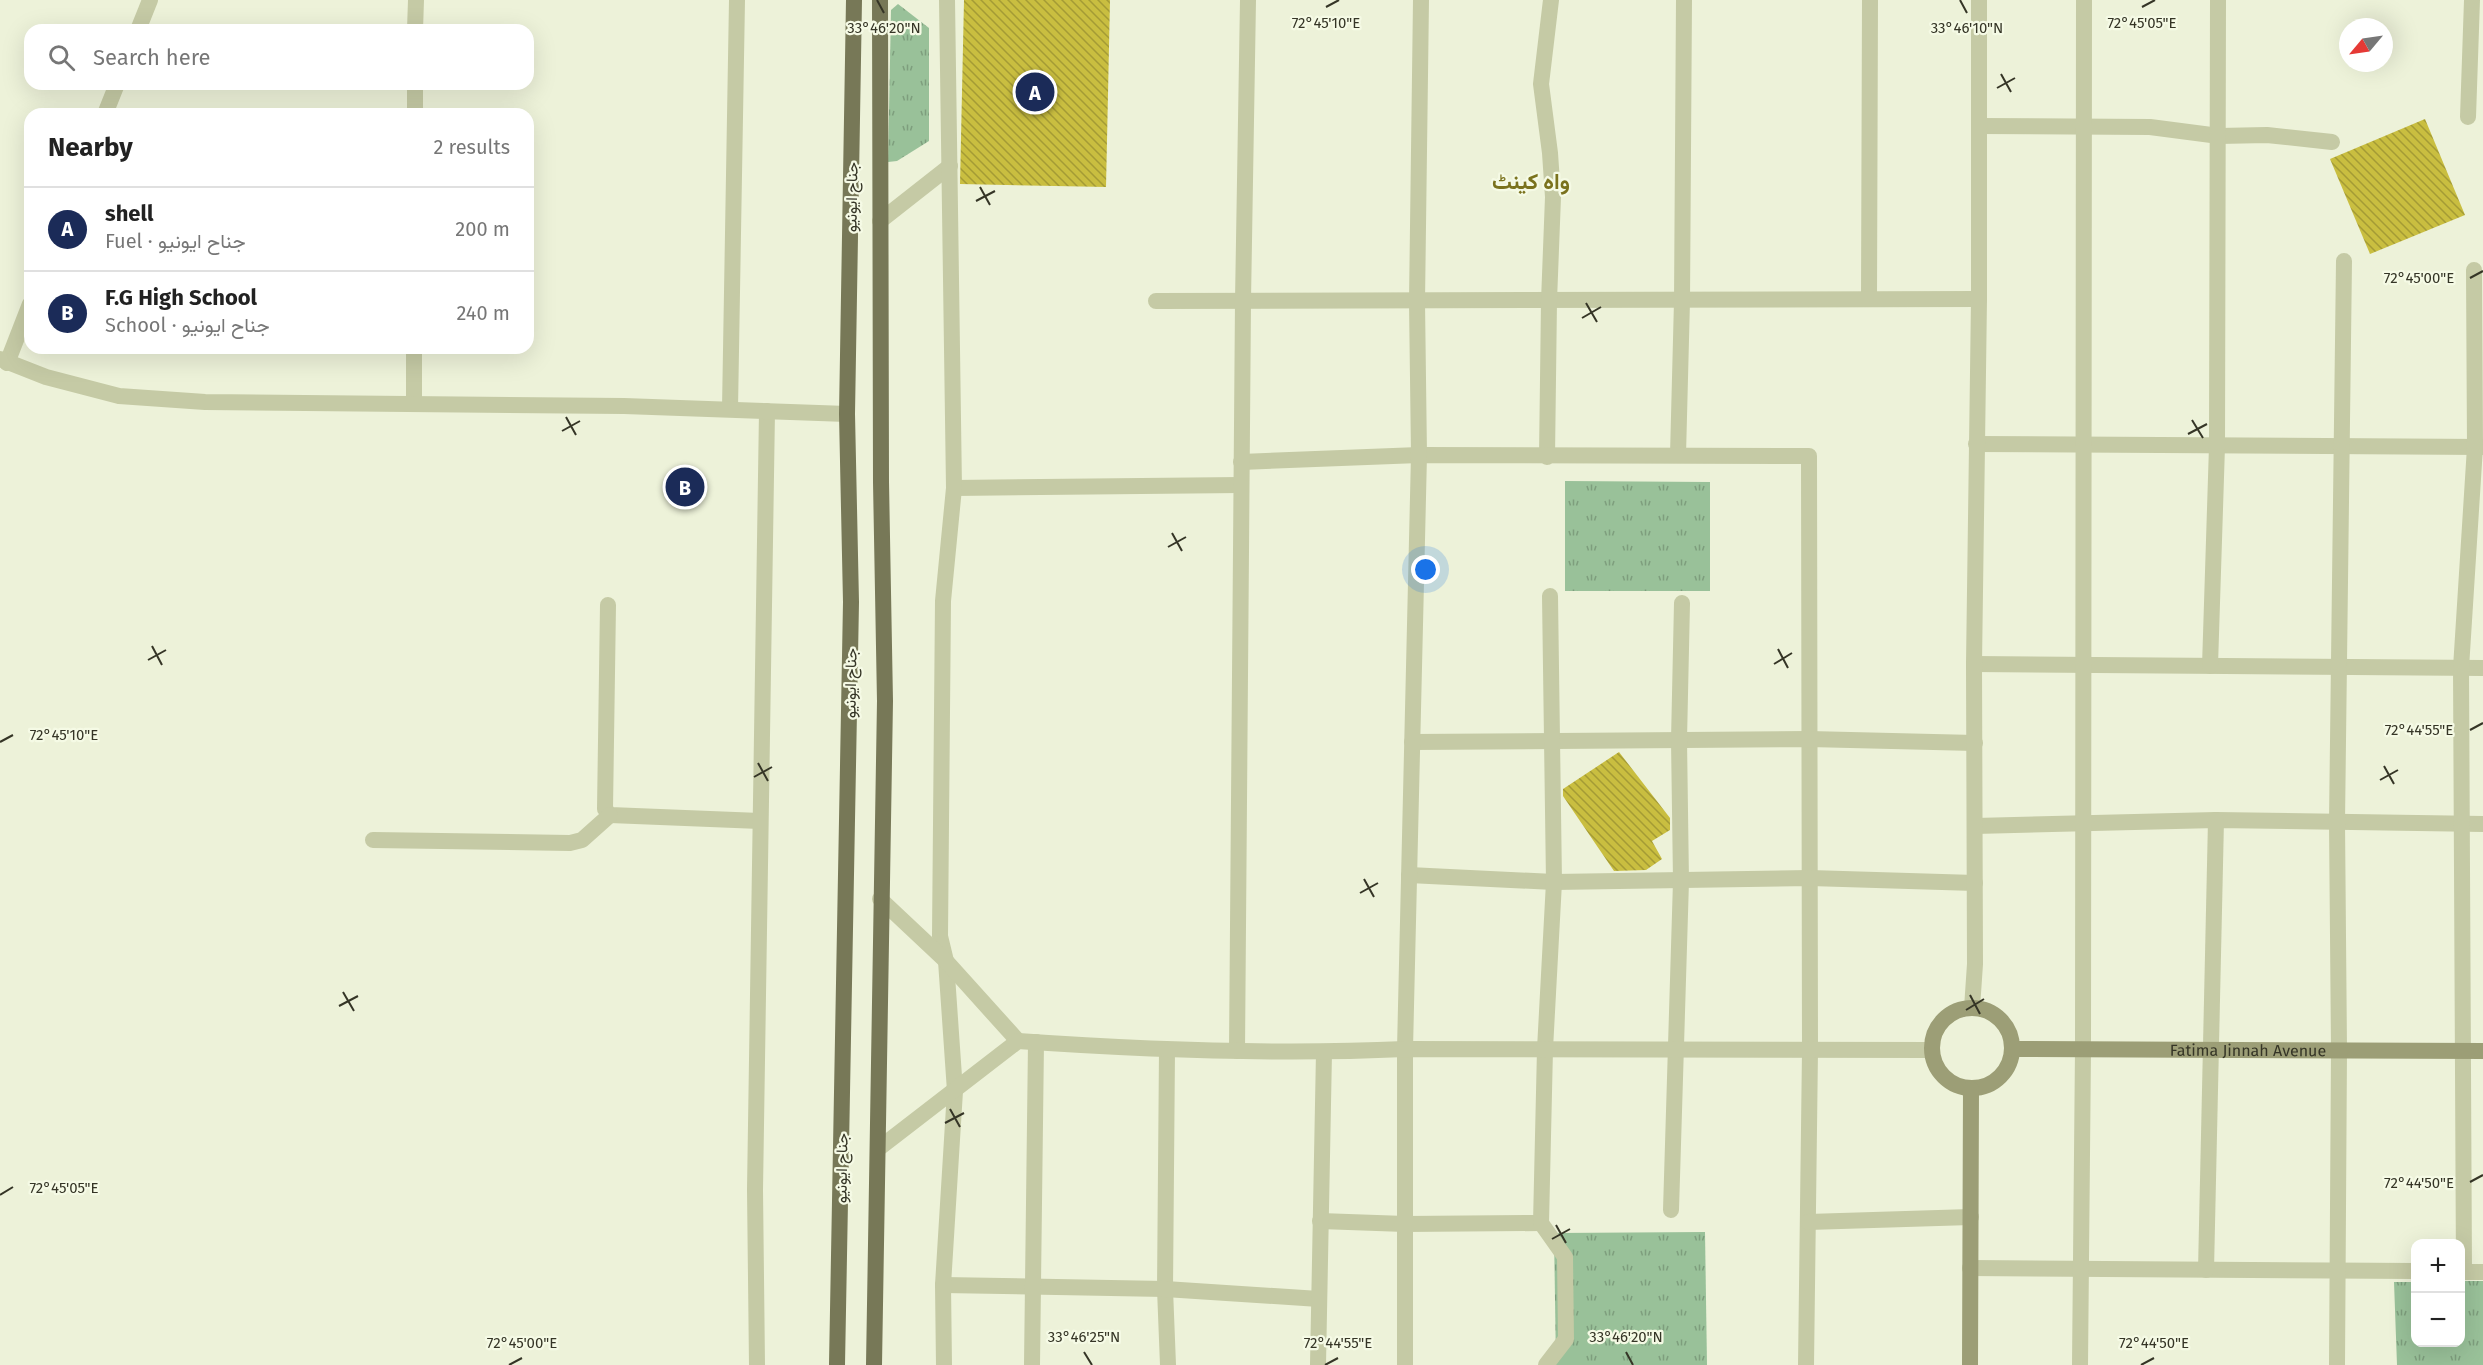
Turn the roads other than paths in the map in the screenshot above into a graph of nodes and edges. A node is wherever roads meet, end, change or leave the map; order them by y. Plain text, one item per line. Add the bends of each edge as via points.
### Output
1 (150, 0) edge
2 (416, 0) edge
3 (737, 0) edge
4 (854, 0) edge
5 (880, 0) edge
6 (947, 0) edge
7 (1248, 0) edge
8 (1421, 0) edge
9 (1551, 0) edge
10 (1684, 0) edge
11 (1870, 0) edge
12 (1979, 0) edge
13 (2084, 0) edge
14 (2218, 0) edge
15 (2472, 0) edge
16 (140, 24) edge
17 (416, 24) edge
18 (115, 90) edge
19 (415, 90) edge
20 (107, 108) edge
21 (415, 108) edge
22 (2468, 117) dead end
23 (2084, 125) junction
24 (1979, 126) junction
25 (2218, 136) junction
26 (2332, 142) dead end
27 (950, 166) junction
28 (880, 221) junction
29 (2344, 261) dead end
30 (2474, 270) dead end
31 (1869, 299) junction
32 (1979, 299) junction
33 (1156, 301) dead end
34 (1243, 301) junction
35 (1549, 301) junction
36 (1682, 301) junction
37 (1417, 302) junction
38 (24, 317) edge
39 (414, 354) edge
40 (3, 361) edge
41 (414, 404) junction
42 (730, 410) junction
43 (767, 411) junction
44 (847, 414) junction
45 (1976, 444) junction
46 (2083, 445) junction
47 (2217, 446) junction
48 (2342, 447) junction
49 (2479, 447) edge
50 (1678, 454) junction
51 (1419, 455) junction
52 (1548, 457) junction
53 (1241, 462) junction
54 (1241, 485) junction
55 (954, 488) junction
56 (1550, 596) dead end
57 (1682, 603) dead end
58 (608, 605) dead end
59 (1974, 664) junction
60 (2083, 665) junction
61 (2210, 666) junction
62 (2340, 667) junction
63 (2460, 668) junction
64 (2483, 668) edge
65 (1809, 739) junction
66 (1679, 740) junction
67 (1552, 741) junction
68 (1412, 742) junction
69 (1975, 743) junction
70 (610, 815) junction
71 (760, 820) junction
72 (2216, 820) junction
73 (2337, 822) junction
74 (2082, 823) junction
75 (2462, 823) junction
76 (2483, 824) edge
77 (1975, 826) junction
78 (373, 840) dead end
79 (1409, 875) junction
80 (1810, 878) junction
81 (1681, 881) junction
82 (1554, 882) junction
83 (1975, 883) junction
84 (880, 899) junction
85 (946, 961) junction
86 (1972, 1008) junction
87 (1018, 1041) junction
88 (1036, 1042) junction
89 (1405, 1049) junction
90 (1545, 1049) junction
91 (1675, 1049) junction
92 (2012, 1049) junction
93 (2083, 1049) junction
94 (1167, 1050) junction
95 (1810, 1050) junction
96 (1932, 1050) junction
97 (2211, 1050) junction
98 (2339, 1050) junction
99 (1237, 1051) junction
100 (2464, 1051) junction
101 (2483, 1051) edge
102 (1324, 1052) junction
103 (1971, 1089) junction
104 (955, 1091) junction
105 (878, 1149) junction
106 (1671, 1210) dead end
107 (1971, 1217) junction
108 (1320, 1221) junction
109 (1808, 1222) junction
110 (1541, 1223) junction
111 (1405, 1224) junction
112 (2462, 1239) edge
113 (1970, 1268) junction
114 (2081, 1269) junction
115 (2206, 1270) junction
116 (2338, 1270) junction
117 (2411, 1271) edge
118 (2465, 1272) edge
119 (2483, 1272) edge
120 (943, 1284) junction
121 (1033, 1288) junction
122 (1166, 1289) junction
123 (1319, 1299) junction
124 (757, 1365) edge
125 (837, 1365) edge
126 (874, 1365) edge
127 (944, 1365) edge
128 (1032, 1365) edge
129 (1168, 1365) edge
130 (1318, 1365) edge
131 (1405, 1365) edge
132 (1546, 1365) edge
133 (1806, 1365) edge
134 (1970, 1365) edge
135 (2080, 1365) edge
136 (2337, 1365) edge

1 - 16 street
2 - 17 street
3 - 42 street
4 - 44 main road, جناح ایونیو
5 - 28 main road, جناح ایونیو
6 - 27 street
7 - 34 street
8 - 37 street
9 - 35 street via 1541,84 1553,197
10 - 36 street
11 - 31 street
12 - 24 street
13 - 23 street
14 - 25 street
15 - 22 street
18 - 20 street
19 - 21 street
23 - 24 street
23 - 25 street via 2150,127
23 - 46 street
24 - 32 street
25 - 26 street via 2267,135
25 - 47 street
27 - 28 street
27 - 55 street
28 - 84 main road, جناح ایونیو via 885,701
29 - 48 street
30 - 49 street
31 - 32 street
31 - 36 street
32 - 45 street
33 - 34 street
34 - 37 street
34 - 53 street
35 - 36 street
35 - 37 street
35 - 52 street
36 - 50 street
37 - 51 street
38 - 40 street
39 - 41 street
40 - 41 street via 119,396 205,402
41 - 42 street
42 - 43 street
43 - 44 street
43 - 71 street
44 - 125 main road, جناح ایونیو via 851,602
45 - 46 street
45 - 59 street
46 - 47 street
46 - 60 street
47 - 48 street
47 - 61 street
48 - 49 street
48 - 62 street
49 - 63 street
50 - 52 street
50 - 65 street via 1809,456
51 - 52 street
51 - 53 street
51 - 68 street
53 - 54 street
54 - 55 street
54 - 99 street
55 - 85 street via 944,601 941,729 940,936
56 - 67 street
57 - 66 street
58 - 70 street via 605,809
59 - 60 street
59 - 69 street
60 - 61 street
60 - 74 street
61 - 62 street
62 - 63 street
62 - 73 street
63 - 64 street
63 - 75 street
65 - 66 street
65 - 69 street
65 - 80 street
66 - 67 street
66 - 81 street
67 - 68 street
67 - 82 street
68 - 79 street
69 - 77 street
70 - 71 street
70 - 78 street via 582,840 570,843
71 - 124 street
72 - 73 street
72 - 74 street
72 - 97 street
73 - 75 street
73 - 98 street
74 - 77 street
74 - 93 street
75 - 76 street
75 - 100 street
77 - 83 street
79 - 82 street
79 - 89 street
80 - 81 street
80 - 83 street
80 - 95 street
81 - 82 street
81 - 91 street
82 - 90 street
83 - 86 street
84 - 85 street
84 - 105 main road, جناح ایونیو
85 - 87 street
85 - 104 street
86 - 92 main road via 1985,1010 2005,1025
86 - 96 main road via 1943,1020
87 - 88 street
87 - 104 street
88 - 94 street
88 - 121 street
89 - 90 street
89 - 102 street
89 - 111 street
90 - 91 street
90 - 110 street
91 - 95 street
91 - 106 street
92 - 93 main road, Fatima Jinnah Avenue
92 - 103 main road via 2007,1067 1995,1082
93 - 97 main road, Fatima Jinnah Avenue
93 - 114 street
94 - 99 street
94 - 122 street
95 - 96 street
95 - 109 street
96 - 103 main road via 1938,1069 1952,1083
97 - 98 main road, Fatima Jinnah Avenue
97 - 115 street
98 - 100 main road, Fatima Jinnah Avenue
98 - 116 street
99 - 102 street
100 - 101 main road, Fatima Jinnah Avenue
100 - 112 street
102 - 108 street
103 - 107 main road
104 - 105 street
104 - 120 street
105 - 126 main road, جناح ایونیو
107 - 109 street
107 - 113 main road
108 - 111 street
108 - 123 street
109 - 133 street
110 - 111 street
110 - 132 street via 1565,1257 1566,1339
111 - 131 street
113 - 114 street
113 - 134 main road
114 - 115 street
114 - 135 street
115 - 116 street
116 - 117 street
116 - 136 street
118 - 119 street
120 - 121 street
120 - 127 street
121 - 122 street
121 - 128 street
122 - 123 street
122 - 129 street
123 - 130 street

